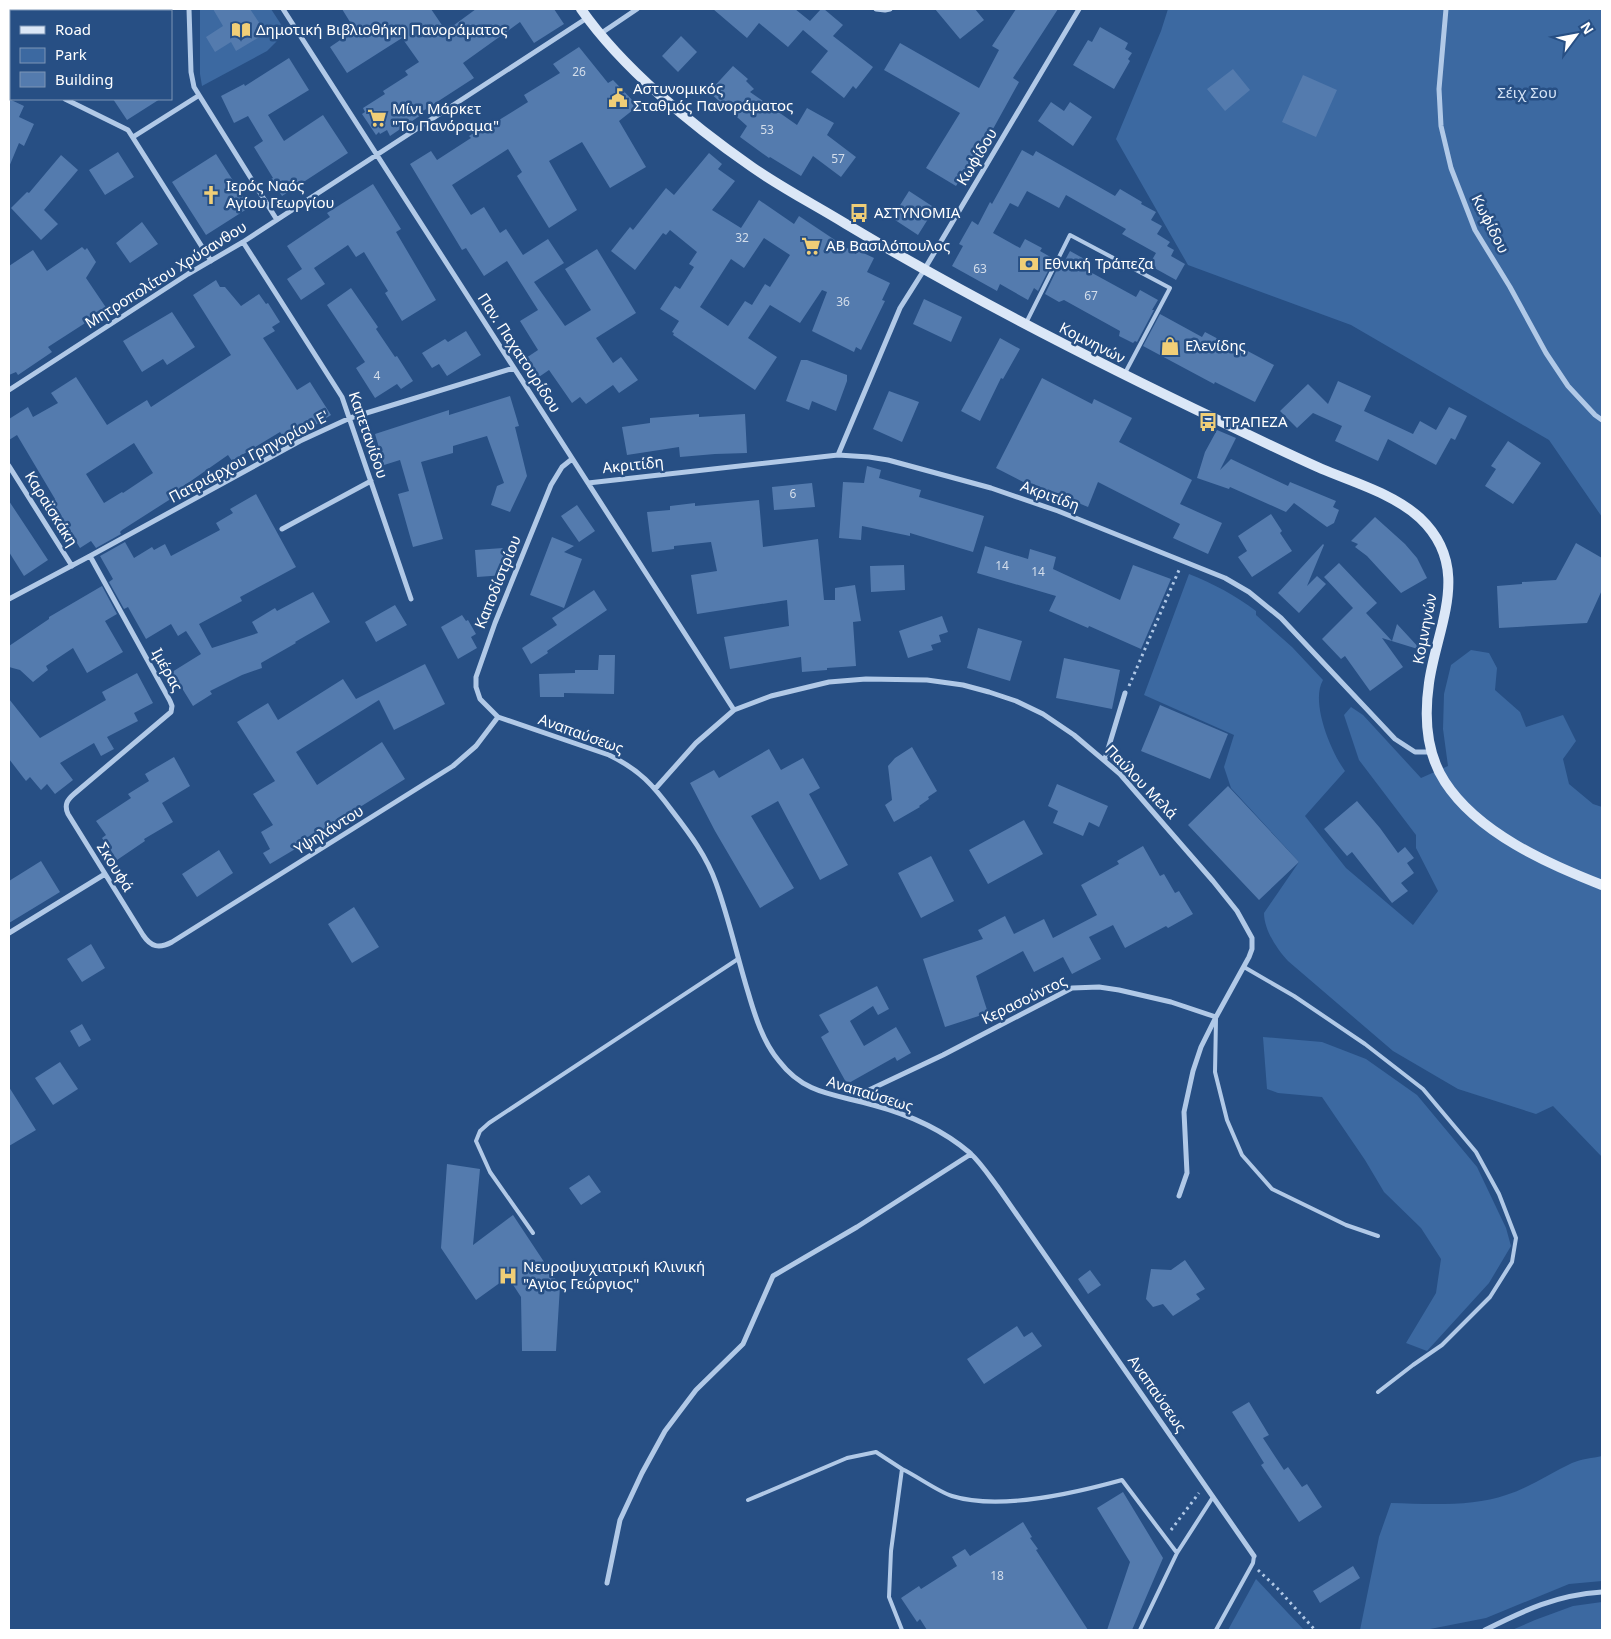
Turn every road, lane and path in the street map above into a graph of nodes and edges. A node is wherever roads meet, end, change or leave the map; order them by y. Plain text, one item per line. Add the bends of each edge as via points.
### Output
1 (190, 9) edge
2 (282, 9) edge
3 (581, 9) edge
4 (637, 9) edge
5 (876, 9) edge
6 (890, 9) edge
7 (1080, 9) edge
8 (1446, 9) edge
9 (587, 18) junction
10 (600, 34) junction
11 (198, 96) junction
12 (68, 100) edge
13 (133, 137) junction
14 (377, 155) junction
15 (276, 220) junction
16 (244, 242) junction
17 (211, 261) junction
18 (924, 270) junction
19 (1025, 325) junction
20 (514, 368) junction
21 (1124, 376) junction
22 (9, 390) edge
23 (350, 418) junction
24 (1602, 420) edge
25 (838, 455) junction
26 (572, 459) junction
27 (9, 466) edge
28 (371, 481) junction
29 (588, 483) junction
30 (282, 530) dead end
31 (90, 556) junction
32 (1184, 560) junction
33 (72, 566) junction
34 (9, 599) edge
35 (411, 599) dead end
36 (1125, 693) joint
37 (734, 710) junction
38 (498, 717) junction
39 (1431, 752) junction
40 (1105, 760) junction
41 (655, 789) junction
42 (74, 794) joint
43 (105, 874) junction
44 (1602, 886) edge
45 (9, 933) edge
46 (159, 946) joint
47 (738, 959) junction
48 (1244, 967) junction
49 (1216, 1017) junction
50 (858, 1101) junction
51 (971, 1154) junction
52 (1179, 1196) dead end
53 (533, 1233) dead end
54 (1378, 1236) dead end
55 (1378, 1392) dead end
56 (902, 1469) junction
57 (1205, 1484) junction
58 (1213, 1496) junction
59 (748, 1500) dead end
60 (1165, 1538) junction
61 (1177, 1553) junction
62 (1254, 1556) joint
63 (1252, 1564) junction
64 (607, 1583) dead end
65 (1602, 1592) edge
66 (902, 1630) edge
67 (1140, 1630) edge
68 (1216, 1630) edge
69 (1315, 1630) edge
70 (1485, 1630) edge

1 - 11 street via 191,72
2 - 14 street, Παν. Παχατουρίδου
3 - 9 main road, Κομνηνών
4 - 10 street
5 - 6 street
7 - 18 street, Κωφίδου
8 - 24 street, Κωφίδου via 1439,89 1441,126 1450,168 1476,230 1546,353 1568,386
9 - 10 main road, Κομνηνών
9 - 14 street, Μητροπολίτου Χρύσανθου
10 - 18 main road, Κομνηνών via 652,88 753,168
11 - 13 street
11 - 15 street
12 - 13 street via 122,126
13 - 17 street
14 - 15 street, Μητροπολίτου Χρύσανθου
14 - 20 street, Παν. Παχατουρίδου
15 - 16 street, Μητροπολίτου Χρύσανθου
16 - 17 street, Μητροπολίτου Χρύσανθου
16 - 23 street, Καπετανίδου via 339,390
17 - 22 street, Μητροπολίτου Χρύσανθου
18 - 19 main road, Κομνηνών
18 - 25 street, Κωφίδου via 900,308
19 - 21 main road, Κομνηνών
19 - 21 lane via 1070,235 1170,288
20 - 23 street, Πατριάρχου Γρηγορίου Ε'
20 - 26 street, Παν. Παχατουρίδου
21 - 39 main road, Κομνηνών via 1401,503 1429,528 1444,557 1448,590 1446,616 1429,680 1427,730
23 - 28 street, Καπετανίδου
23 - 31 street, Πατριάρχου Γρηγορίου Ε'
25 - 29 street, Ακριτίδη
25 - 32 street, Ακριτίδη via 888,460 991,488
26 - 29 street, Παν. Παχατουρίδου
26 - 38 street, Καποδίστρίου via 562,466 551,485 478,672 476,687 480,699
27 - 33 street, Καραϊσκάκη
28 - 30 street
28 - 35 street, Καπετανίδου
29 - 37 street, Παν. Παχατουρίδου
31 - 33 street, Πατριάρχου Γρηγορίου Ε'
31 - 42 street, Ιμέρας via 172,708
32 - 36 path
32 - 39 street, Ακριτίδη via 1239,585 1263,603 1298,635 1395,739 1415,752
33 - 34 street, Πατριάρχου Γρηγορίου Ε'
36 - 40 street
37 - 40 street, Παύλου Μελά via 771,696 829,682 927,680 963,685 1016,701 1043,714
37 - 41 street, Παύλου Μελά via 696,743
38 - 41 street, Αναπαύσεως via 609,755 637,770
38 - 46 street, Υψηλάντου via 476,746 453,766 172,942
39 - 44 main road, Κομνηνών via 1454,794 1484,822 1534,855
40 - 48 street, Παύλου Μελά via 1148,805 1241,916 1252,943
41 - 47 street, Αναπαύσεως via 708,865
42 - 43 street, Σκουφά via 67,803 68,814
43 - 45 street
43 - 46 street, Σκουφά via 145,939
47 - 50 street, Αναπαύσεως via 758,1023 780,1063 804,1084 819,1092
47 - 53 lane via 480,1131 476,1140 490,1172
48 - 49 street, Παύλου Μελά
48 - 55 lane via 1294,996 1423,1089 1476,1152 1499,1194 1516,1238 1512,1262 1490,1297 1442,1345
49 - 50 street, Κερασούντος via 1119,990 1072,988 869,1090
49 - 52 street, Παύλου Μελά via 1201,1047 1187,1094 1184,1112 1188,1173
49 - 54 lane via 1215,1072 1227,1120 1242,1155 1272,1189 1346,1225
50 - 51 street, Αναπαύσεως via 927,1125
51 - 57 street, Αναπαύσεως via 999,1189
51 - 64 street via 774,1276 743,1344 696,1390 664,1431 620,1520
56 - 59 lane via 876,1452 847,1458
56 - 60 lane via 952,1496 987,1501 1036,1499 1122,1480
56 - 66 lane via 891,1551 889,1597
57 - 58 street, Αναπαύσεως
57 - 60 path
58 - 61 lane
58 - 62 street, Αναπαύσεως
60 - 61 lane
61 - 67 lane
62 - 63 lane
63 - 68 lane
63 - 69 path
65 - 70 street via 1560,1598

